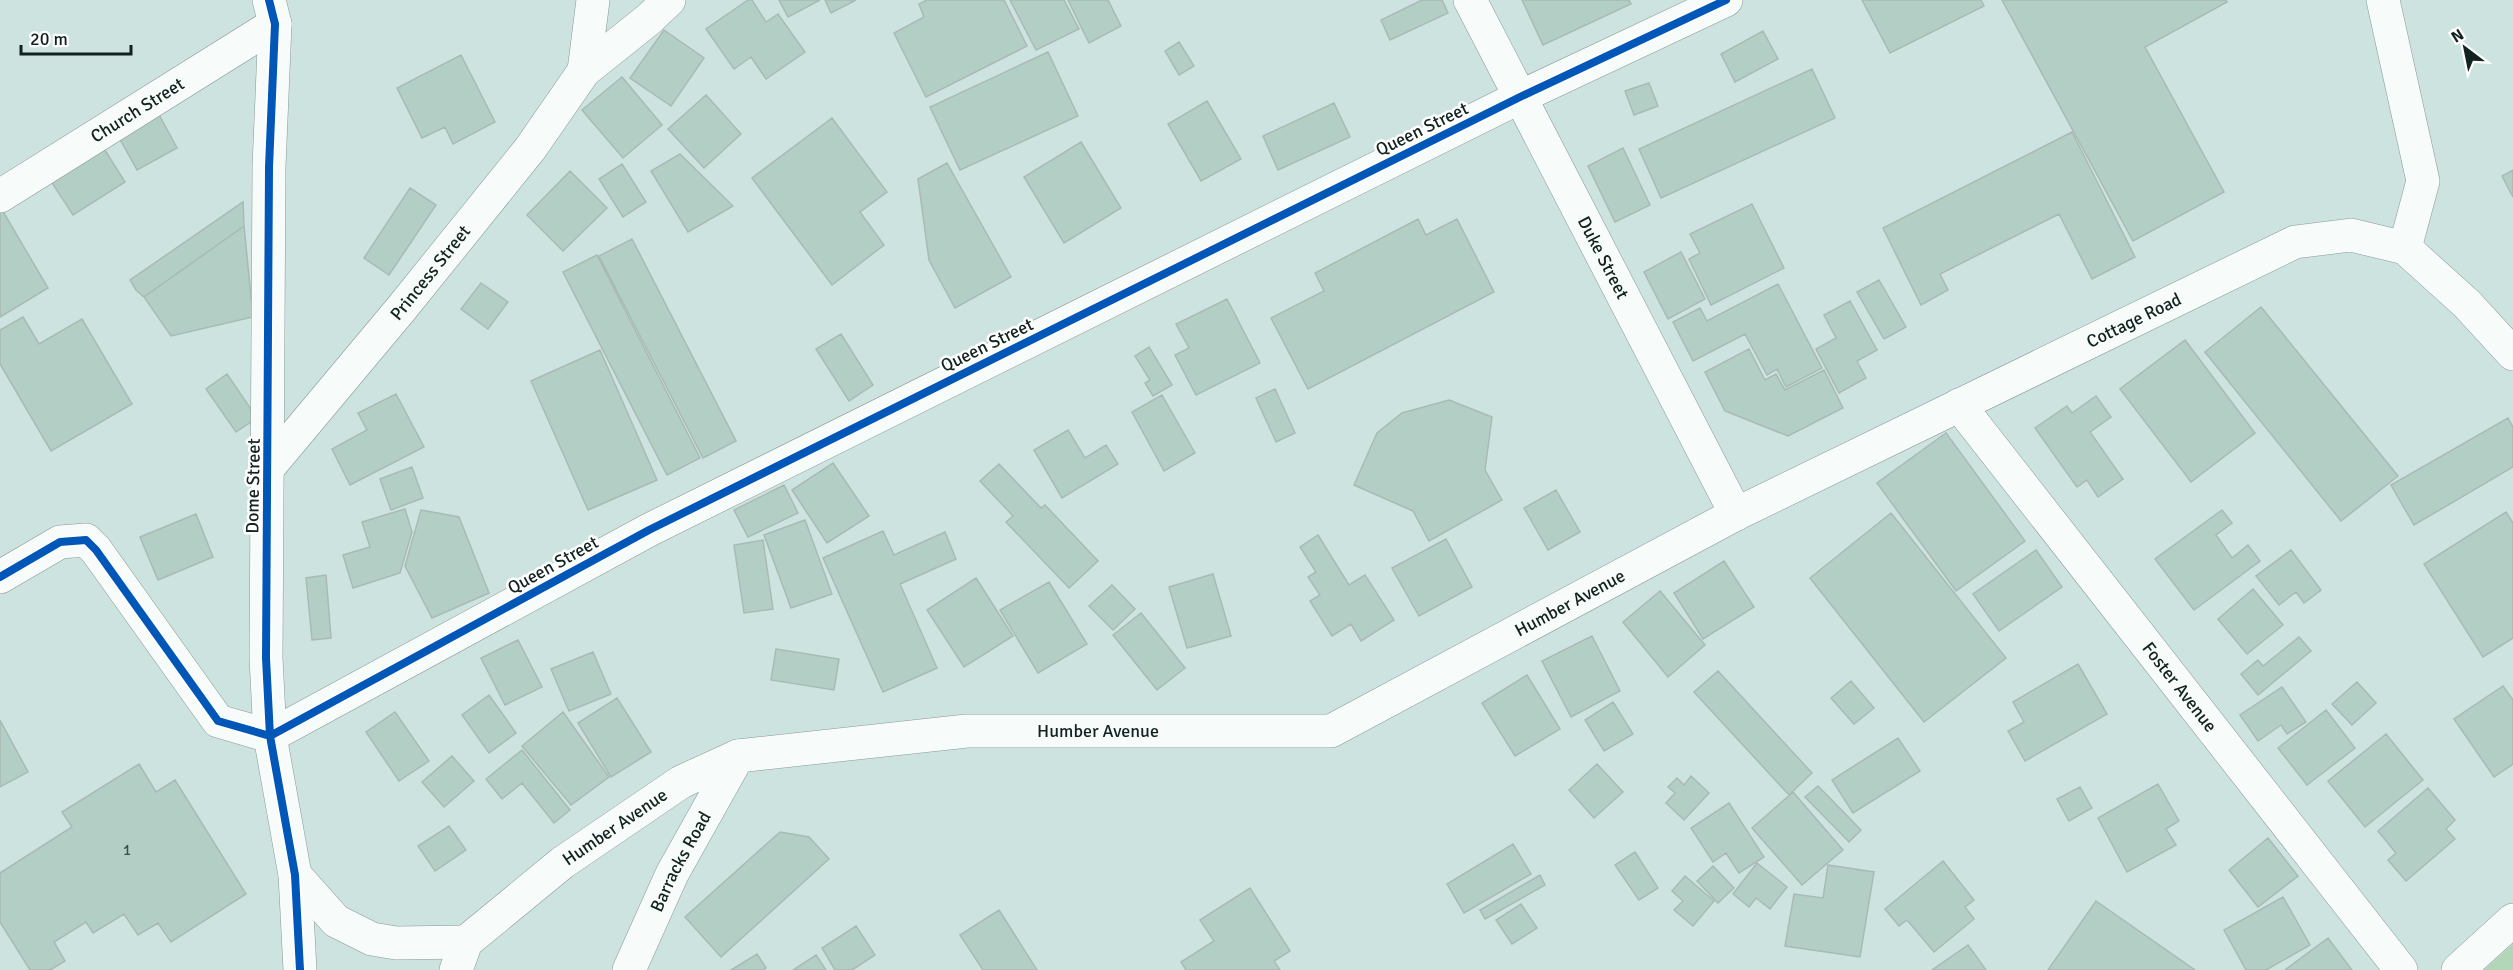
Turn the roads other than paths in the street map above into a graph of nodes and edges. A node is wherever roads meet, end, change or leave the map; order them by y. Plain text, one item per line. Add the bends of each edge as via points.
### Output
1 (593, 0) edge
2 (669, 0) edge
3 (1470, 0) edge
4 (1726, 0) edge
5 (2383, 0) edge
6 (272, 12) edge
7 (584, 71) junction
8 (1520, 97) junction
9 (0, 196) edge
10 (2405, 248) junction
11 (2513, 354) edge
12 (1959, 405) junction
13 (268, 468) junction
14 (1736, 514) junction
15 (0, 577) edge
16 (270, 736) junction
17 (738, 756) junction
18 (295, 875) junction
19 (2513, 920) edge
20 (461, 956) edge
21 (300, 970) edge
22 (629, 970) edge
23 (2401, 970) edge
24 (2458, 970) edge

1 - 7 street, Princess Street
2 - 7 street, Princess Street
3 - 8 street, Duke Street
4 - 8 street, Queen Street
5 - 10 street via 2423,182
6 - 9 street, Church Street
6 - 13 street, Dome Street
7 - 13 street, Princess Street via 530,149
8 - 14 street, Duke Street
8 - 16 street, Queen Street via 649,530
10 - 11 street, Cottage Road via 2467,304
10 - 12 street, Cottage Road via 2351,235 2295,242
12 - 14 street, Cottage Road
12 - 23 street, Foster Avenue
13 - 16 street, Dome Street via 266,658
14 - 17 street, Humber Avenue via 1331,731 967,731
15 - 16 street via 60,542 86,540 218,721
16 - 18 street, Dome Street
17 - 20 street, Humber Avenue via 681,782 571,857
17 - 22 street, Barracks Road via 672,874
18 - 20 street, Humber Avenue via 336,921 372,939
18 - 21 street, Dome Street
19 - 24 street

